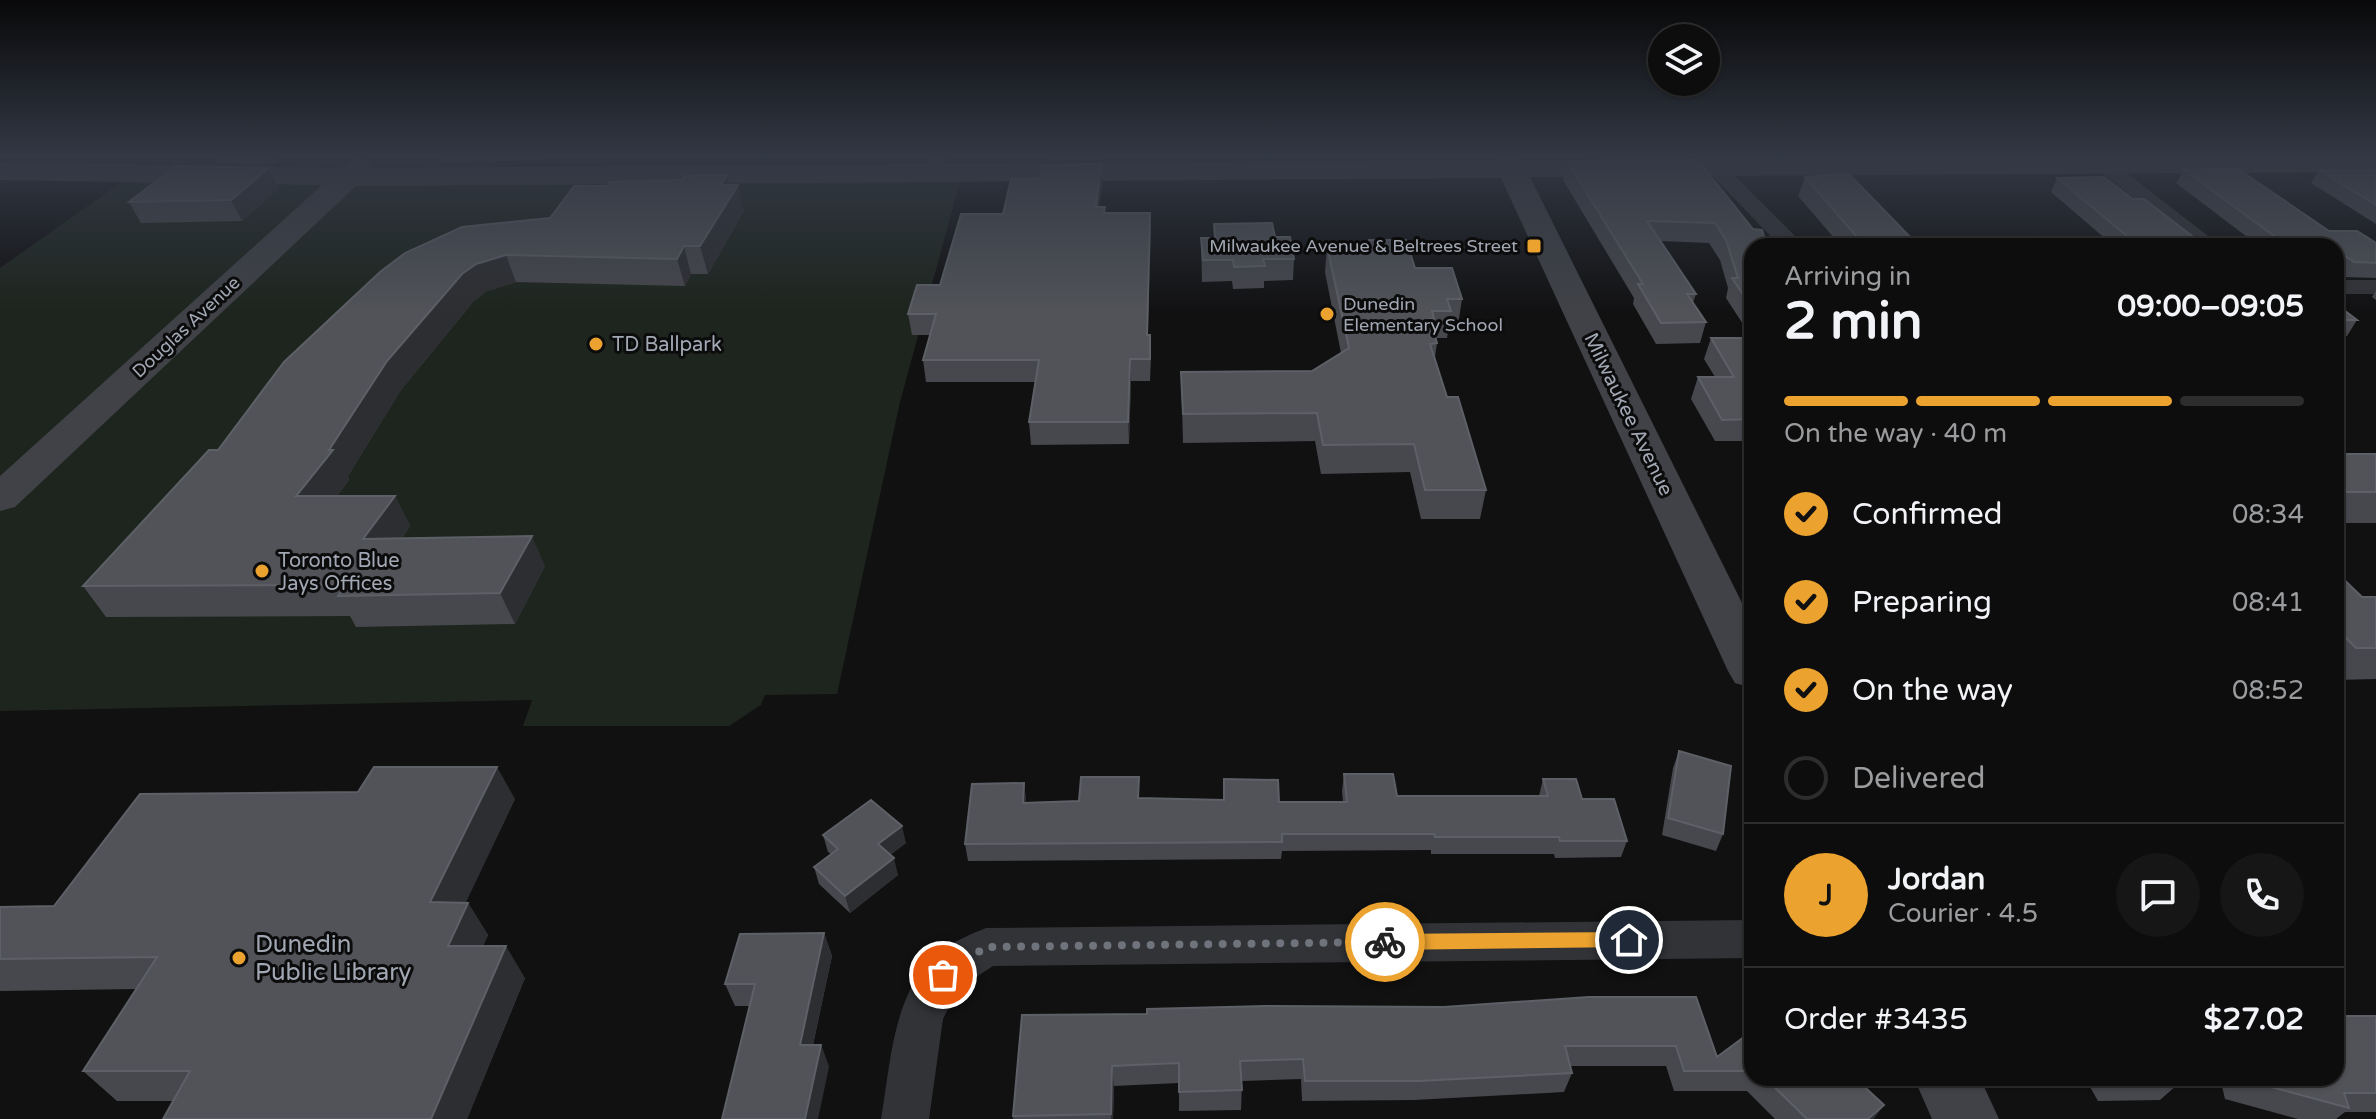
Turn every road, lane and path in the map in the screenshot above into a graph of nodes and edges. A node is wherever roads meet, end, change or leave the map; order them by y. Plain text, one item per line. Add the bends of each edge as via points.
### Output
1 (315, 208) edge
2 (1531, 208) edge
3 (1756, 208) edge
4 (2160, 208) edge
5 (1785, 238) edge
6 (2199, 238) edge
7 (2344, 287) edge
8 (2376, 287) edge
9 (0, 498) edge
10 (1744, 654) edge
11 (1744, 939) edge
12 (1950, 1086) edge
13 (905, 1119) edge
14 (1966, 1119) edge

1 - 9 street, Douglas Avenue
2 - 10 street, Milwaukee Avenue
3 - 5 street
4 - 6 street
7 - 8 street
11 - 13 street via 986,947 943,975 921,1017
12 - 14 street

